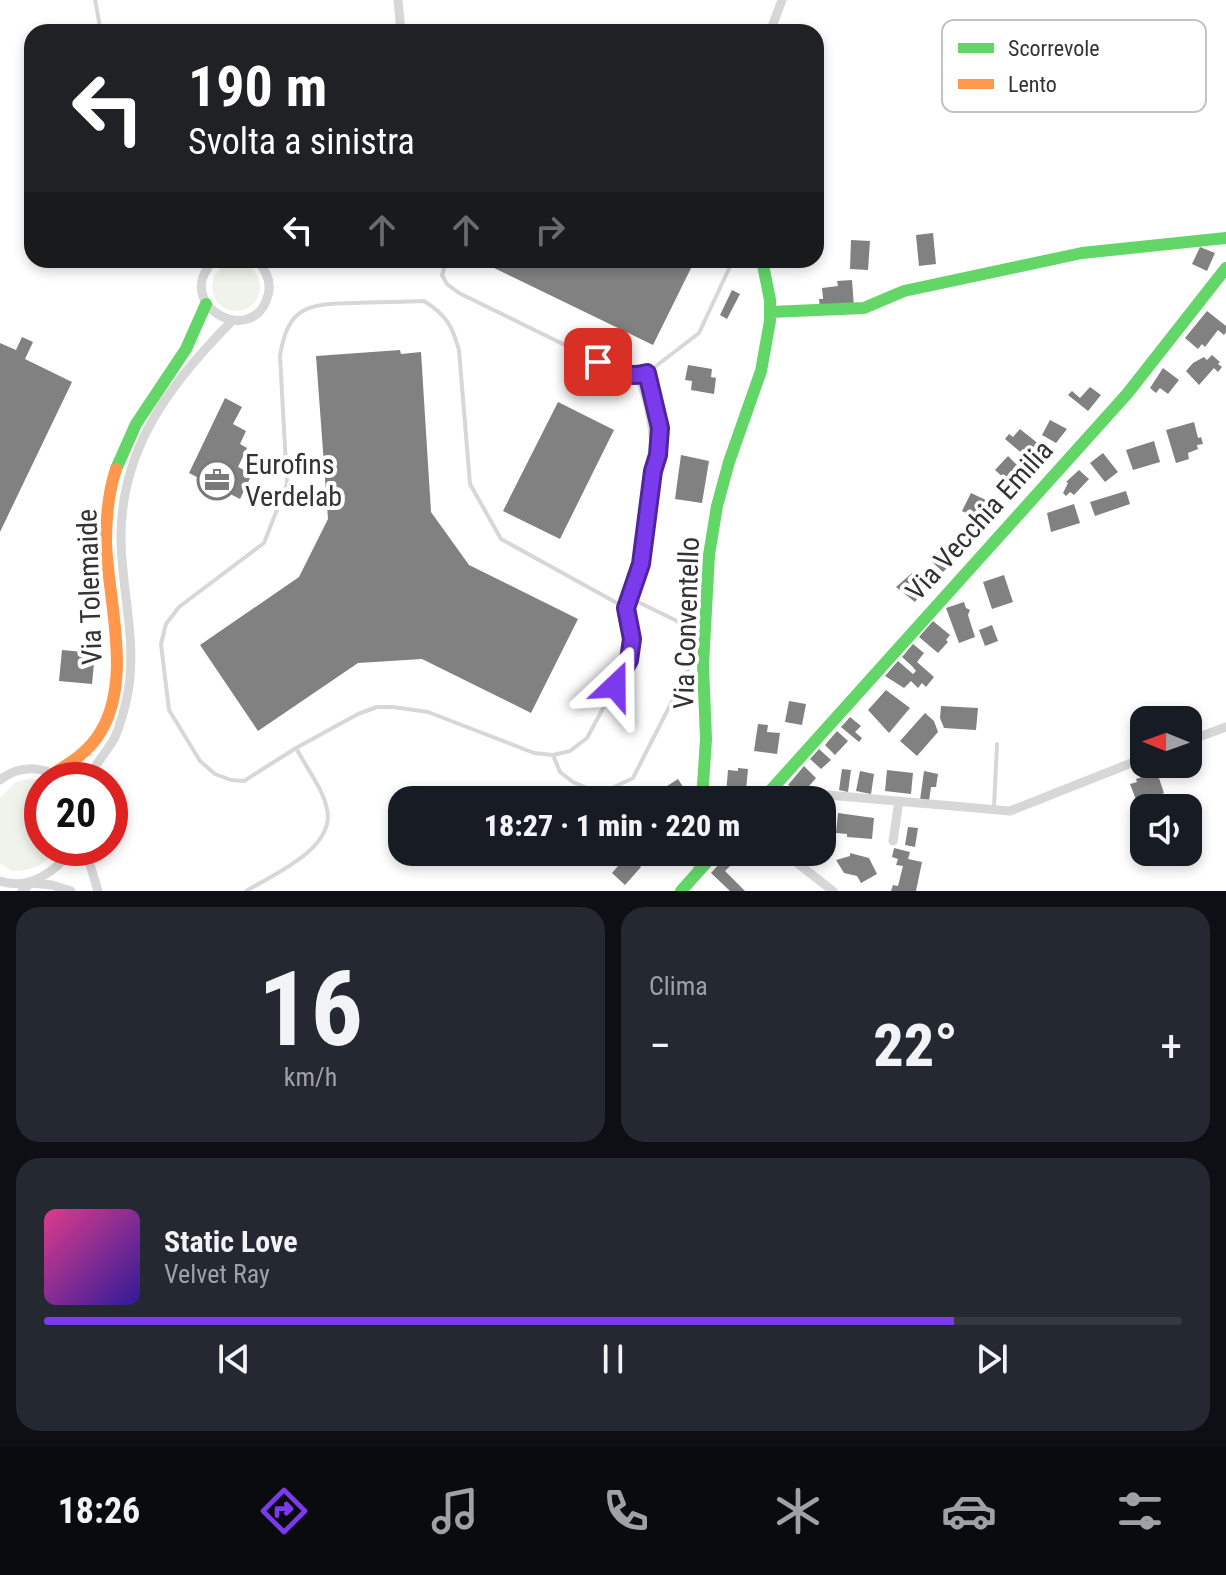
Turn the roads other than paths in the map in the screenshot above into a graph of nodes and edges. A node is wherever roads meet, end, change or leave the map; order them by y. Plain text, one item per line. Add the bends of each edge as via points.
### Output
1 (95, 0) edge
2 (398, 0) edge
3 (782, 0) edge
4 (100, 24) edge
5 (400, 24) edge
6 (773, 24) edge
7 (1226, 238) edge
8 (207, 268) edge
9 (264, 268) edge
10 (444, 268) edge
11 (729, 268) edge
12 (763, 268) edge
13 (1226, 268) edge
14 (206, 304) junction
15 (770, 312) junction
16 (232, 321) junction
17 (647, 373) junction
18 (636, 377) junction
19 (653, 471) junction
20 (630, 598) junction
21 (626, 608) junction
22 (1226, 727) edge
23 (1202, 736) edge
24 (997, 744) dead end
25 (296, 748) junction
26 (553, 755) junction
27 (74, 762) edge
28 (99, 762) edge
29 (1130, 764) edge
30 (24, 769) edge
31 (0, 780) edge
32 (703, 786) edge
33 (775, 786) edge
34 (836, 798) edge
35 (899, 801) junction
36 (994, 809) junction
37 (893, 841) dead end
38 (58, 866) edge
39 (90, 866) edge
40 (698, 866) edge
41 (704, 866) edge
42 (801, 866) edge
43 (697, 874) junction
44 (0, 881) edge
45 (31, 883) junction
46 (22, 891) edge
47 (71, 891) edge
48 (98, 891) edge
49 (246, 891) edge
50 (681, 891) edge
51 (833, 891) edge

1 - 4 lane
2 - 5 street
3 - 6 street
7 - 15 street via 1082,253 904,291 864,308
8 - 14 street, Via Tolemaide via 202,284
9 - 16 street, Via Tolemaide via 269,288 262,308
10 - 18 lane via 447,284 459,293
11 - 17 lane via 699,333
12 - 15 street, Via Conventello
13 - 33 street, Via Vecchia Emilia via 1127,394
14 - 16 street
14 - 27 street, Via Tolemaide via 186,350 124,443 106,531 116,686 108,718 91,747
15 - 32 street, Via Conventello via 761,371 729,462 709,555
16 - 28 street, Via Tolemaide via 193,360 152,419 129,475 120,533 130,641 128,688 123,717
17 - 18 lane
17 - 19 lane via 660,428
18 - 19 lane
19 - 20 lane via 641,564
20 - 21 lane
20 - 26 lane via 687,631 689,668 633,778 594,791 560,772
21 - 25 lane via 501,539 470,484 459,350 441,312 424,301 316,304 297,315 283,336 287,484 264,543 179,607 166,624 161,644 169,710 200,761 215,774 244,781
21 - 26 lane via 632,639 629,660 587,738 570,751
22 - 23 street
24 - 36 lane
25 - 26 lane via 358,714 393,707 428,712 518,749
25 - 49 lane via 327,806 329,821 322,840
29 - 36 street via 1010,811
30 - 31 street, Via Tolemaide
34 - 35 street
35 - 36 street
35 - 37 street
38 - 45 street
39 - 48 street
40 - 43 street
41 - 43 street
42 - 51 street
43 - 50 street
44 - 45 street
45 - 46 street
45 - 47 street

